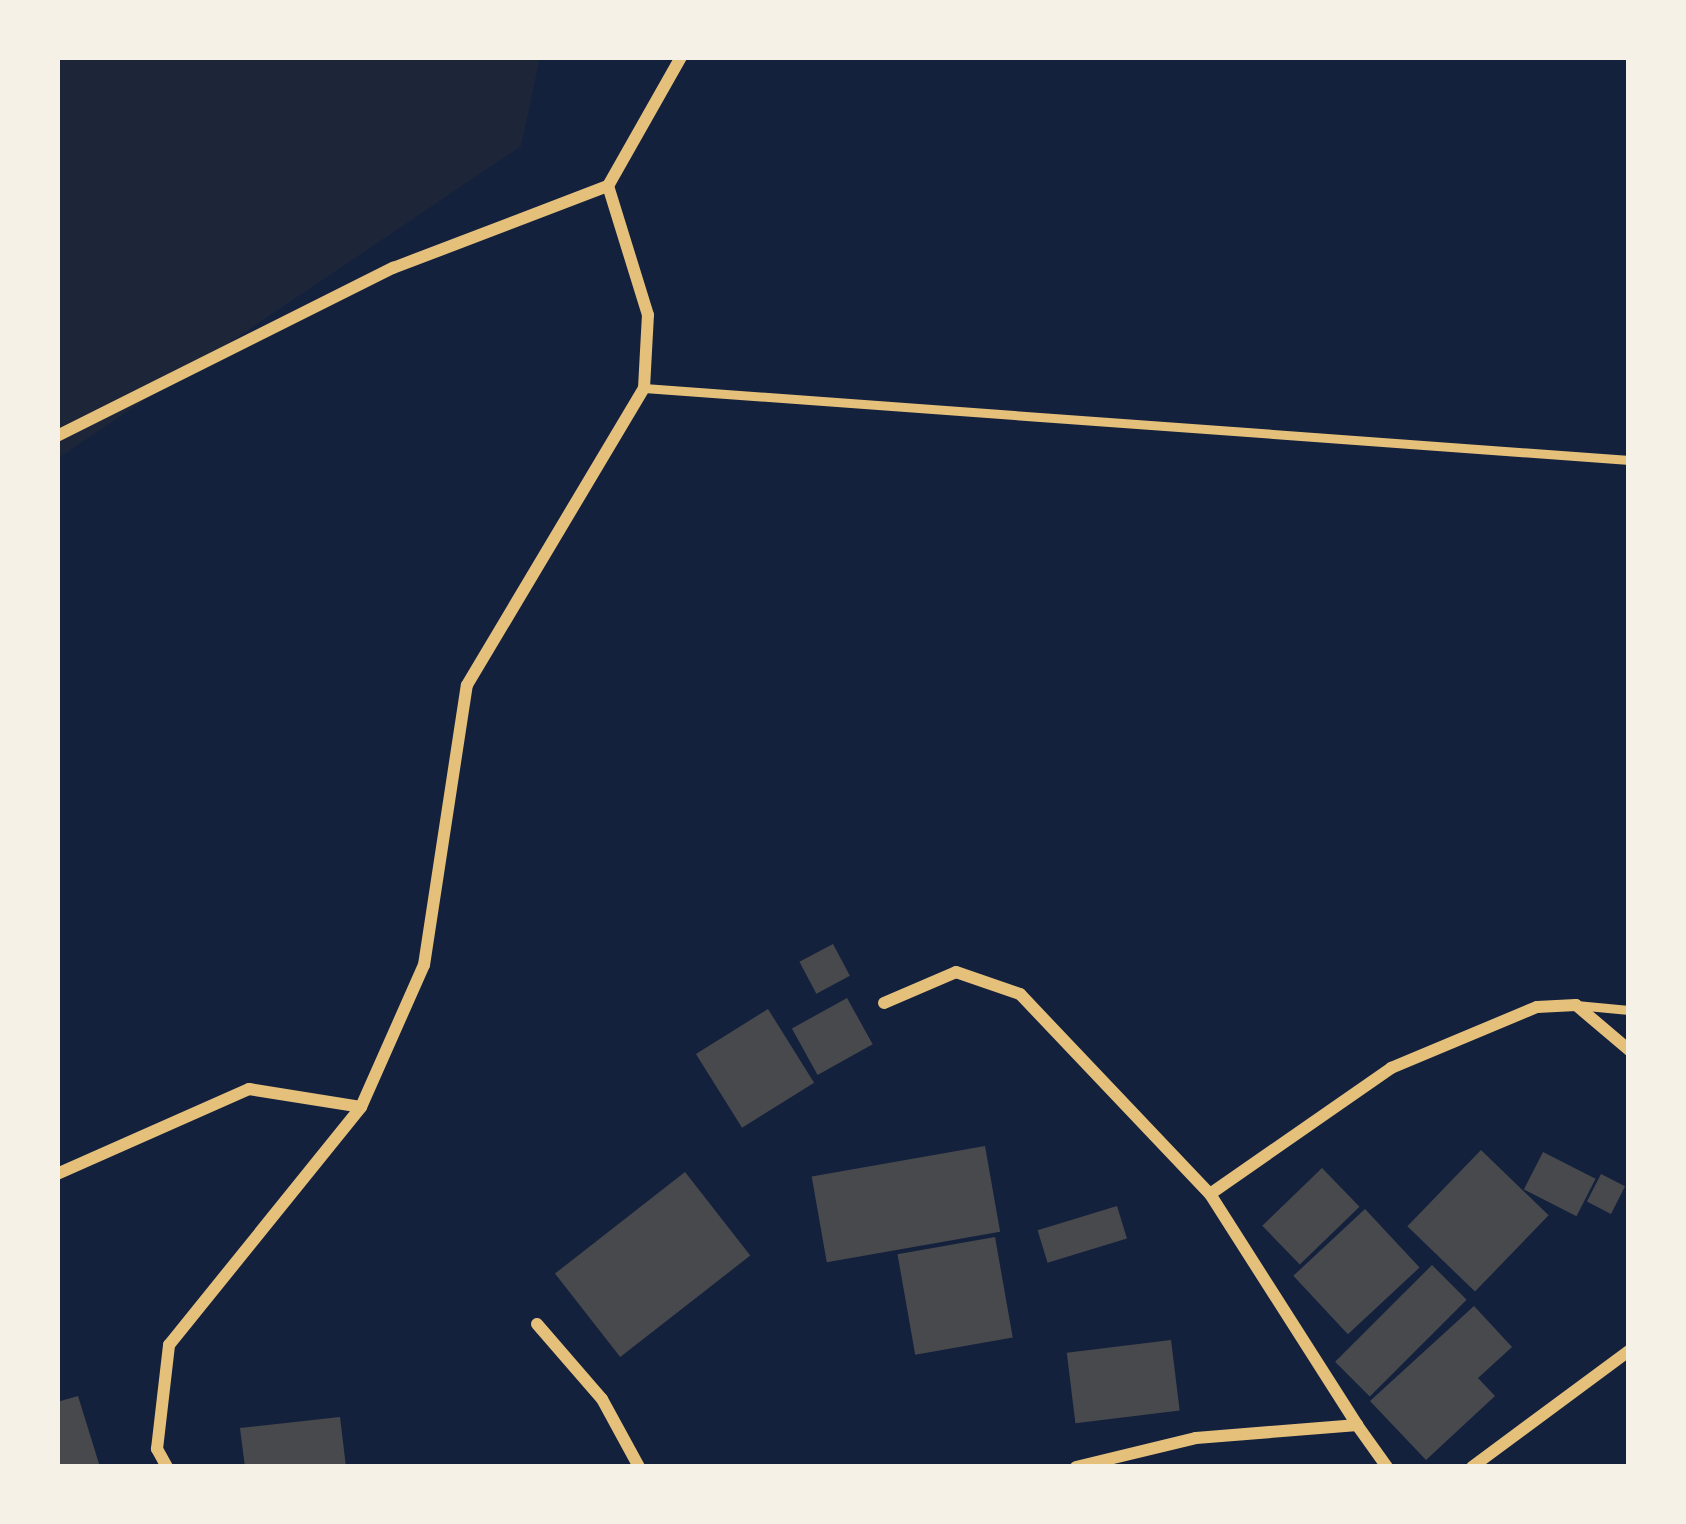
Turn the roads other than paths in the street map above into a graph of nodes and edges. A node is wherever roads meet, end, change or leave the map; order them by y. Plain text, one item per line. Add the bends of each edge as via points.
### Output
1 (681, 57) edge
2 (608, 186) junction
3 (644, 388) junction
4 (57, 436) edge
5 (1629, 460) edge
6 (884, 1003) dead end
7 (1576, 1005) junction
8 (1629, 1010) edge
9 (1629, 1050) edge
10 (361, 1107) junction
11 (57, 1174) edge
12 (1210, 1194) junction
13 (537, 1324) dead end
14 (1629, 1351) edge
15 (1357, 1425) junction
16 (167, 1467) edge
17 (640, 1467) edge
18 (1076, 1467) edge
19 (1387, 1467) edge
20 (1472, 1467) edge

1 - 2 street
2 - 3 street via 648,315
2 - 4 street via 393,268
3 - 5 lane
3 - 10 street via 467,685 424,965
6 - 12 street via 956,972 1020,994
7 - 8 lane
7 - 9 street
7 - 12 street via 1537,1007 1391,1068
10 - 11 street via 249,1089
10 - 16 street via 170,1345 157,1449
12 - 15 street
13 - 17 street via 602,1399
14 - 20 street
15 - 18 street via 1196,1438
15 - 19 street

